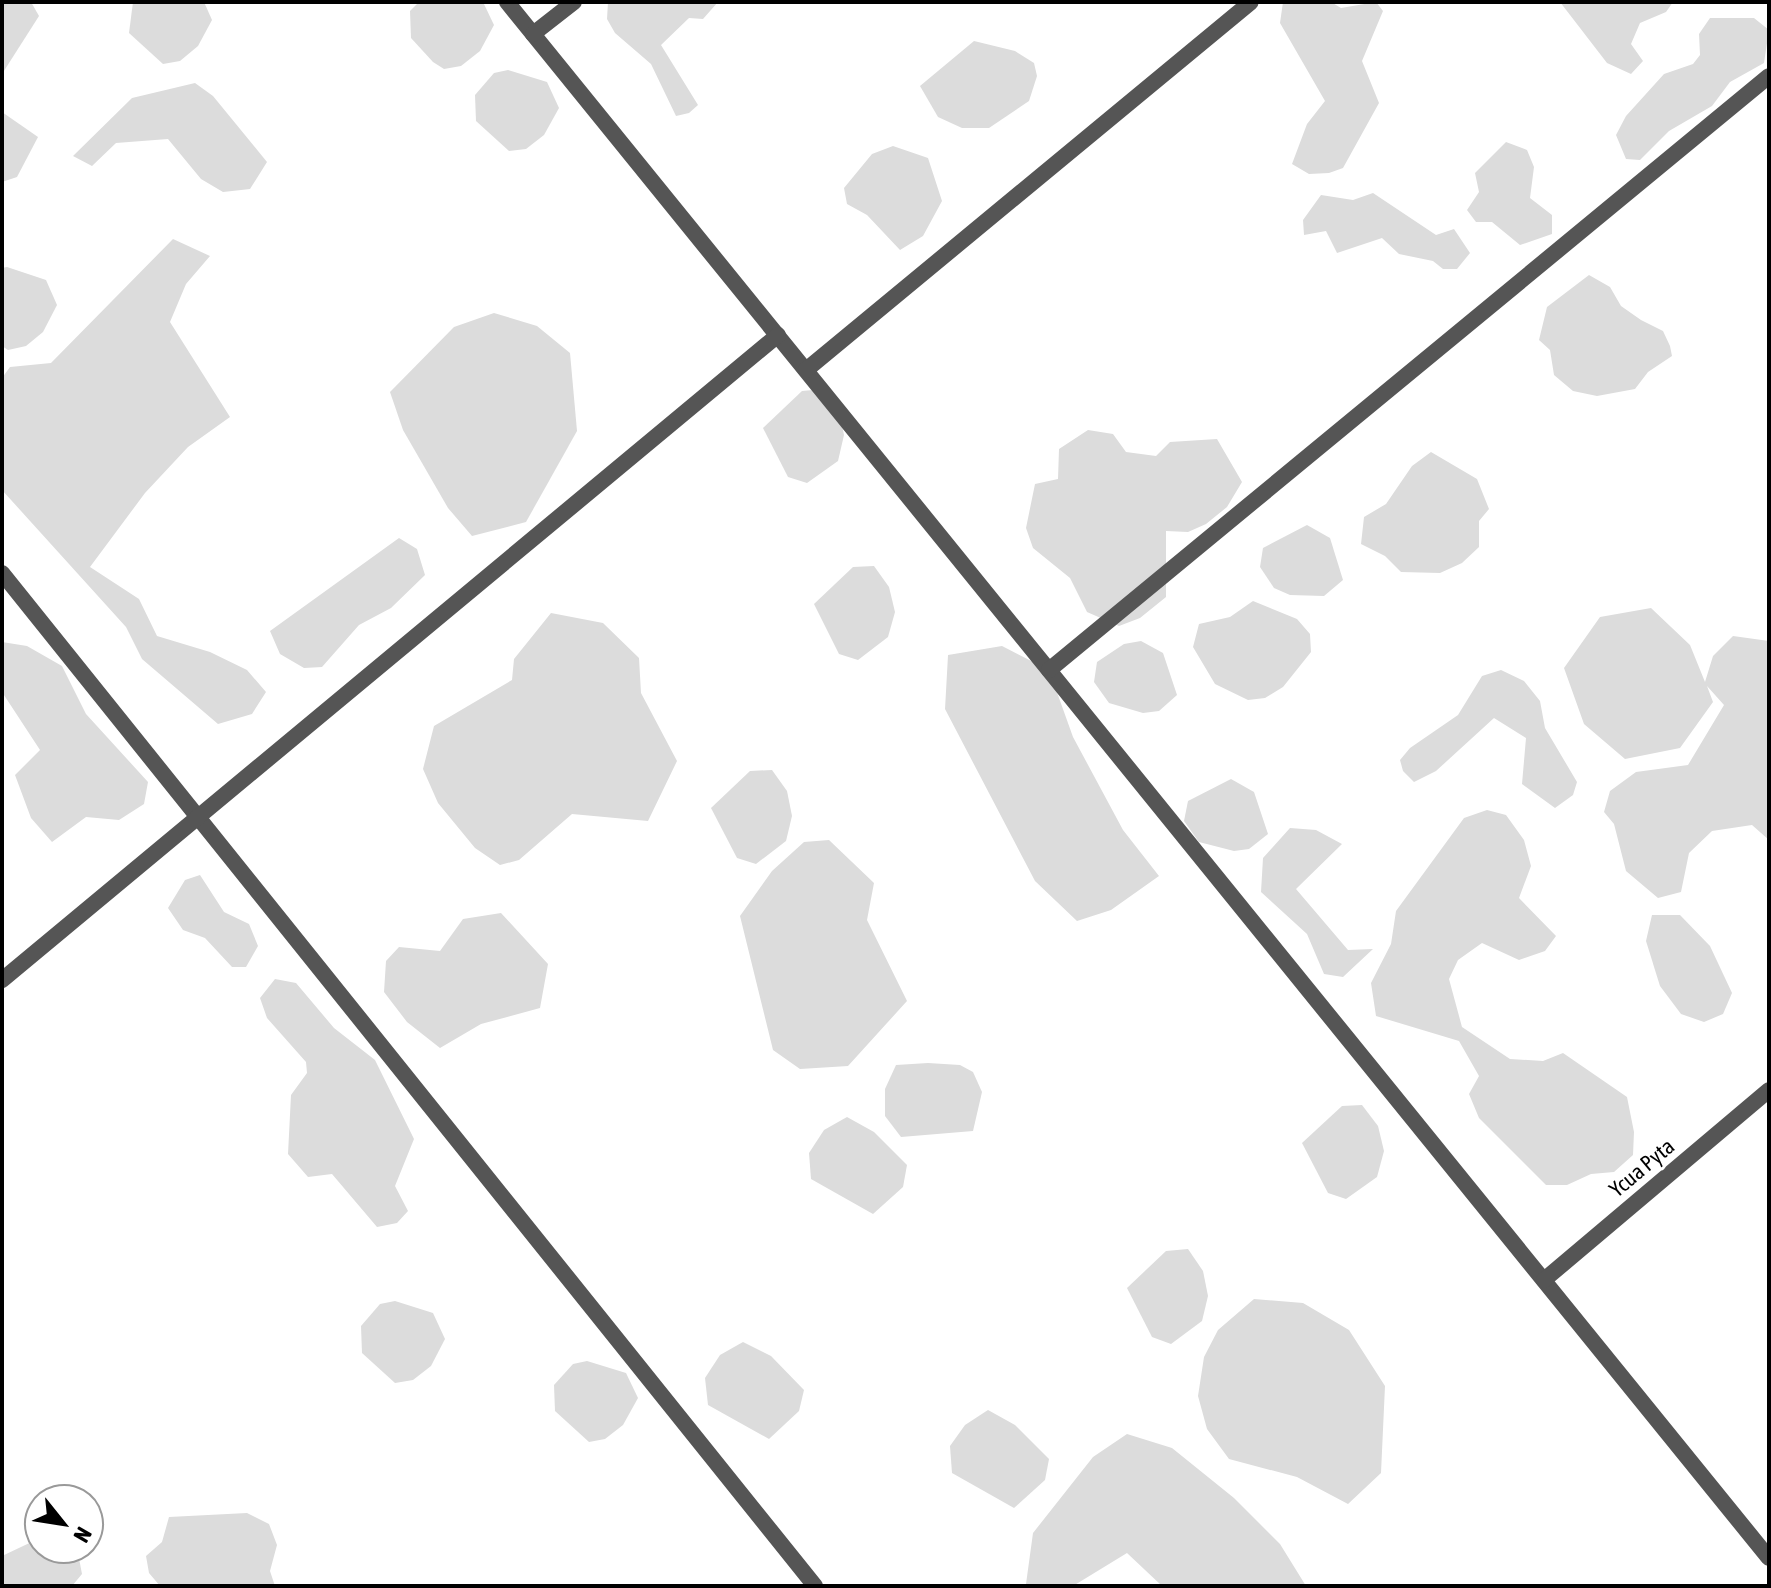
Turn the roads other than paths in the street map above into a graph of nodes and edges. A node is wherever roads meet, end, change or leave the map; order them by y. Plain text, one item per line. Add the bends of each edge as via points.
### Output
1 (507, 2) edge
2 (574, 2) edge
3 (1251, 2) edge
4 (533, 34) junction
5 (1769, 76) edge
6 (778, 335) junction
7 (806, 370) junction
8 (2, 573) edge
9 (1049, 670) junction
10 (200, 815) junction
11 (2, 980) edge
12 (1769, 1090) edge
13 (1544, 1280) junction
14 (1769, 1558) edge
15 (815, 1586) edge

1 - 4 street
2 - 4 street
3 - 7 street
4 - 6 street
5 - 9 street
6 - 7 street
6 - 10 street
7 - 9 street
8 - 10 street
9 - 13 street
10 - 11 street
10 - 15 street
12 - 13 street, Ycua Pyta
13 - 14 street

